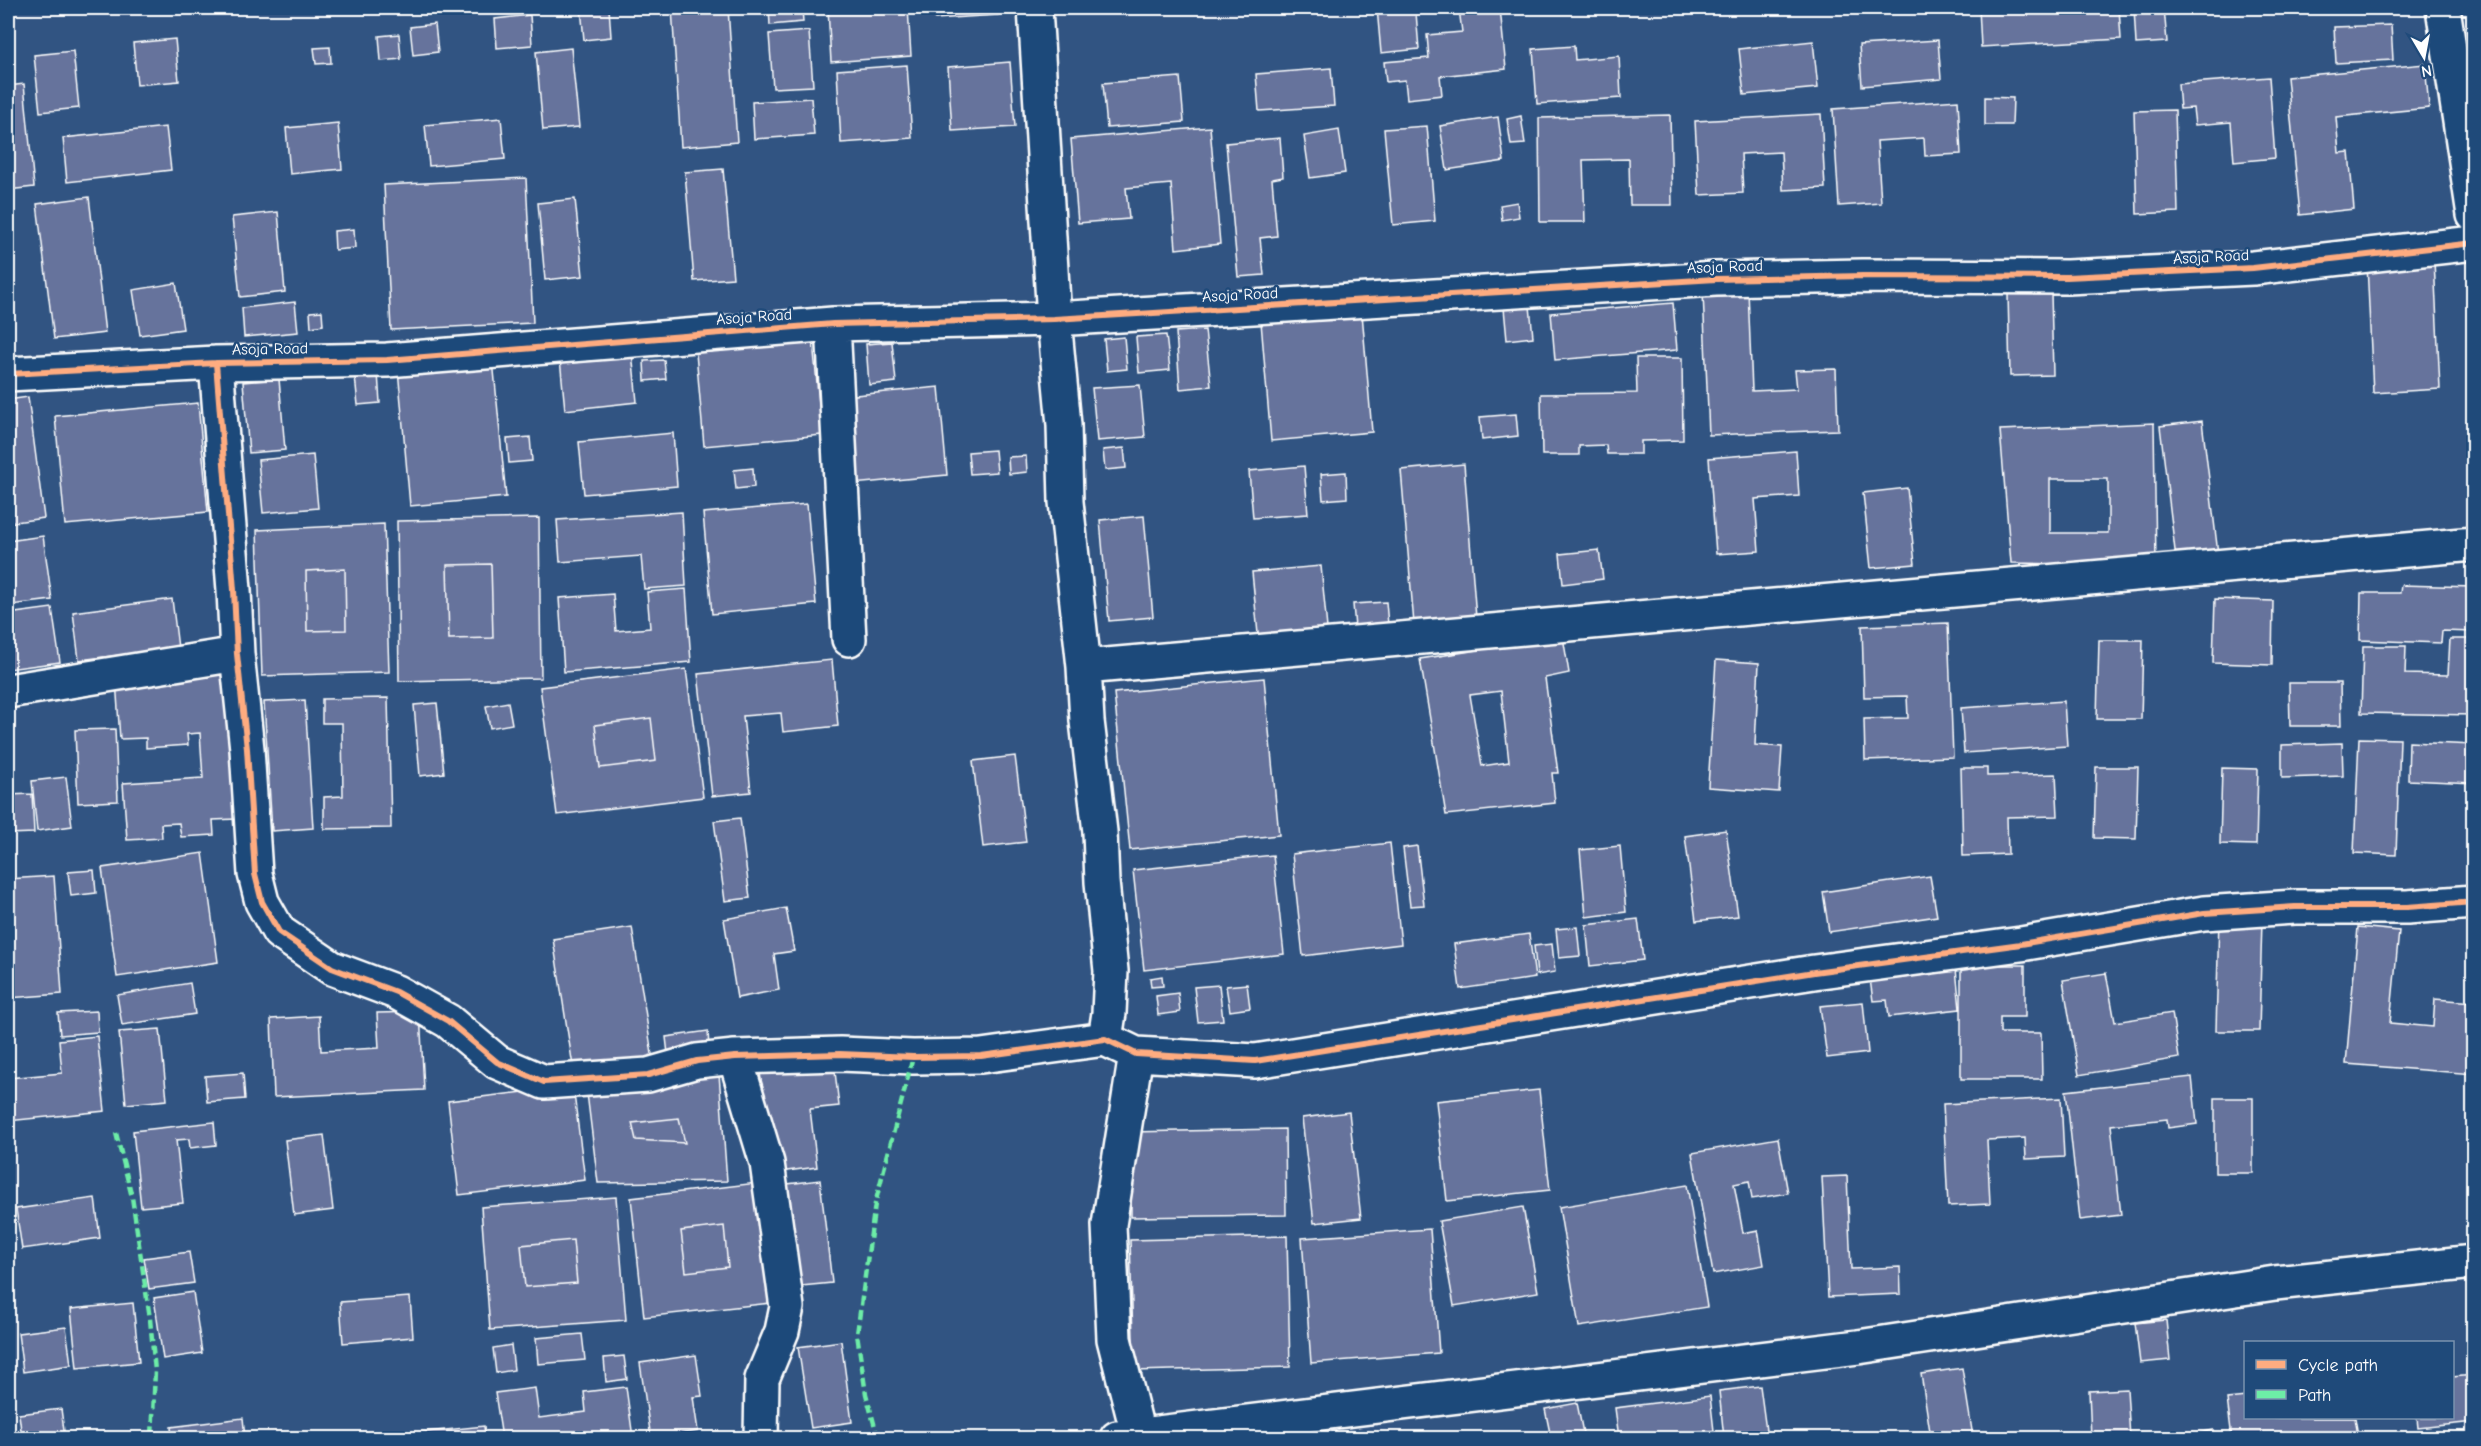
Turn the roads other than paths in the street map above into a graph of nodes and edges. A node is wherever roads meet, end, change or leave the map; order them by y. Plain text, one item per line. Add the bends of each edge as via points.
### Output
1 (1035, 8) edge
2 (2443, 8) edge
3 (2474, 215) edge
4 (2474, 243) edge
5 (1054, 319) junction
6 (833, 324) junction
7 (216, 363) junction
8 (8, 374) edge
9 (2474, 544) edge
10 (849, 639) dead end
11 (237, 654) junction
12 (1084, 667) junction
13 (8, 691) edge
14 (2474, 902) edge
15 (1105, 1039) junction
16 (1136, 1054) junction
17 (735, 1057) junction
18 (2474, 1262) edge
19 (1132, 1437) edge
20 (761, 1438) edge

1 - 5 street
2 - 3 street
4 - 5 street, Asoja Road via 2253,268 2067,277 1716,279
5 - 6 street, Asoja Road
5 - 12 street via 1064,425 1066,502
6 - 7 street, Asoja Road via 387,360
6 - 10 street
7 - 8 street, Asoja Road
7 - 11 street
9 - 12 street
11 - 13 street
11 - 17 street via 255,874 262,902 279,932 332,968 396,992 448,1021 496,1062 544,1082 648,1075 697,1061
12 - 15 street via 1111,971
14 - 16 street via 2204,913 1255,1061
15 - 16 street
15 - 17 street via 981,1056
16 - 19 street via 1109,1225 1114,1339
17 - 20 street via 767,1163 787,1307 782,1331 762,1380
18 - 19 street via 2275,1283 1858,1347

